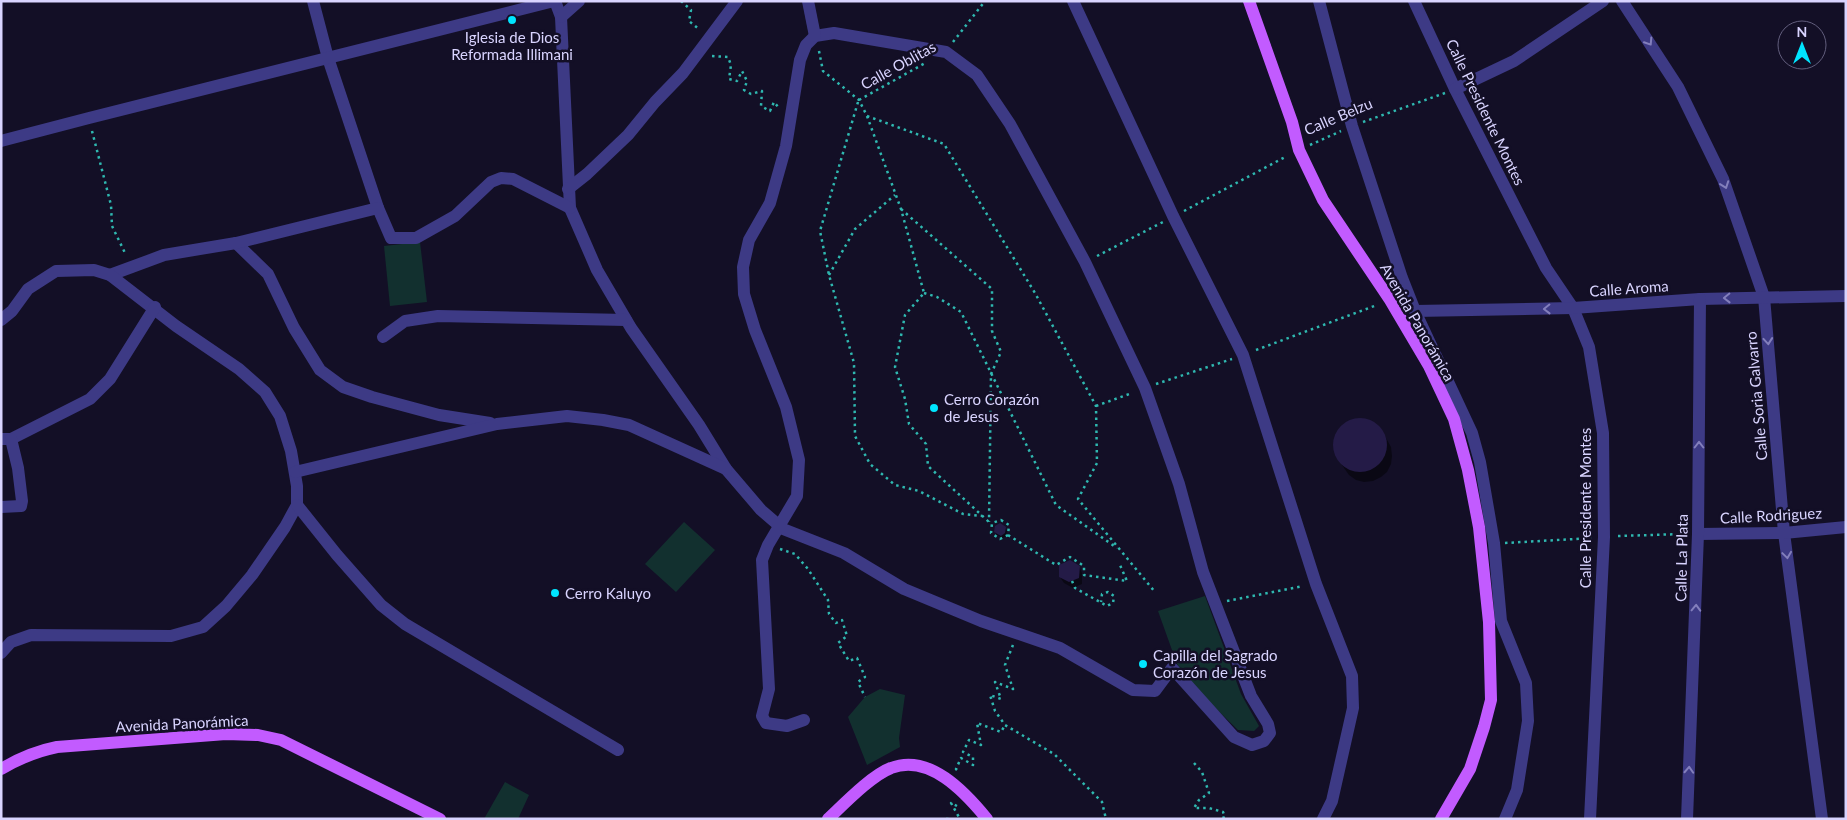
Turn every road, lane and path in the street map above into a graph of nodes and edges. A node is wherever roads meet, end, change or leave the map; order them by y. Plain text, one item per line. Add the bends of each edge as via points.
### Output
1 (313, 1) edge
2 (554, 1) edge
3 (579, 1) edge
4 (681, 1) edge
5 (737, 1) edge
6 (808, 1) edge
7 (984, 1) edge
8 (1073, 1) edge
9 (1249, 1) edge
10 (1319, 1) edge
11 (1414, 1) edge
12 (1603, 1) edge
13 (1622, 1) edge
14 (561, 17) junction
15 (815, 36) junction
16 (708, 42) junction
17 (946, 52) junction
18 (328, 58) junction
19 (1456, 89) junction
20 (859, 100) junction
21 (867, 116) junction
22 (89, 118) junction
23 (1352, 126) junction
24 (789, 130) junction
25 (1, 141) edge
26 (1299, 150) junction
27 (568, 189) junction
28 (895, 195) junction
29 (378, 208) junction
30 (570, 208) junction
31 (901, 209) junction
32 (1173, 216) junction
33 (236, 243) junction
34 (1085, 262) junction
35 (132, 267) junction
36 (110, 274) junction
37 (829, 275) junction
38 (924, 293) junction
39 (1846, 296) edge
40 (1764, 297) junction
41 (1700, 299) junction
42 (1390, 300) junction
43 (155, 307) junction
44 (1573, 308) junction
45 (1414, 312) junction
46 (1, 320) edge
47 (626, 320) junction
48 (384, 337) dead end
49 (1243, 355) junction
50 (991, 374) junction
51 (1145, 388) junction
52 (1096, 406) junction
53 (1459, 418) junction
54 (497, 424) junction
55 (6, 439) edge
56 (726, 469) junction
57 (294, 472) junction
58 (297, 504) junction
59 (1, 507) edge
60 (982, 516) junction
61 (991, 523) junction
62 (779, 526) junction
63 (1846, 527) edge
64 (1784, 533) junction
65 (1698, 534) junction
66 (1008, 535) junction
67 (768, 545) junction
68 (1120, 550) junction
69 (1120, 565) dead end
70 (1072, 581) dead end
71 (1316, 584) junction
72 (1155, 592) dead end
73 (1101, 602) junction
74 (1215, 603) junction
75 (1495, 622) junction
76 (1018, 633) junction
77 (1, 653) edge
78 (865, 697) dead end
79 (804, 720) dead end
80 (1005, 725) junction
81 (618, 750) dead end
82 (1194, 763) dead end
83 (1, 769) edge
84 (951, 783) junction
85 (440, 819) edge
86 (828, 819) edge
87 (946, 819) edge
88 (950, 819) edge
89 (987, 819) edge
90 (1106, 819) edge
91 (1220, 819) edge
92 (1323, 819) edge
93 (1441, 819) edge
94 (1505, 819) edge
95 (1590, 819) edge
96 (1687, 819) edge
97 (1822, 819) edge

1 - 18 street
2 - 14 street
2 - 18 street
3 - 14 street
4 - 16 path via 691,10 690,21 704,33
5 - 16 street
6 - 15 street
7 - 17 path, Calle Oblitas
8 - 32 street
9 - 26 main road, Avenida Panorámica
10 - 23 street
11 - 19 street, Calle Presidente Montes
12 - 19 street via 1514,61
13 -> 40 street, Calle Soria Galvarro via 1678,87 1723,179
14 - 27 street
15 - 17 street via 834,33
15 - 20 path via 823,71
15 - 24 street via 806,45 800,60
16 - 24 path via 711,43 706,54 728,57 731,65 729,79 737,81 742,71 748,81 744,90 751,94 762,91 761,106 770,111 774,102 788,122
16 - 27 street via 628,135
17 - 20 path, Calle Oblitas
17 - 34 street via 977,75 1010,124
18 - 22 street
18 - 29 street
19 - 23 path, Calle Belzu
19 - 44 street, Calle Presidente Montes via 1546,268
20 - 21 path
20 - 37 path via 820,231
21 - 28 path
21 - 52 path via 944,144 1035,293
22 - 25 street
22 - 35 path via 111,205 112,226
23 - 26 path, Calle Belzu
23 - 45 street
24 - 62 street via 770,203 748,240 743,267 744,294 786,407 799,460 797,496
26 - 32 path, Calle Belzu
26 - 42 main road, Avenida Panorámica via 1323,200
27 - 30 street
28 - 31 path
28 - 37 path via 854,229
29 - 30 street via 392,238 416,238 455,216 491,182 501,178 513,179
29 - 33 street
30 - 47 street via 598,270
31 - 38 path
31 - 50 path via 992,289 992,331 1001,352
32 - 34 path, Calle Belzu
32 - 49 street
33 - 35 street via 164,255
33 - 54 street via 268,274 294,328 320,370 342,387 440,415
34 - 51 street
35 - 36 street
36 - 43 street
36 - 46 street via 94,270 56,271 28,289
37 - 60 path via 854,363 855,436 870,464 896,485 919,491 963,514
38 - 50 path via 961,312
38 - 60 path via 904,315 896,367 909,424 926,444 928,466
39 - 40 street, Calle Aroma
40 -> 41 street, Calle Aroma
40 -> 64 street, Calle Soria Galvarro
41 - 44 street, Calle Aroma
65 -> 41 street, Calle La Plata
42 - 49 path
42 - 53 main road, Avenida Panorámica
43 - 55 street via 110,380 90,399
43 - 57 street via 265,392 280,416
44 -> 45 street, Calle Aroma
44 - 95 street, Calle Presidente Montes via 1589,347 1604,433 1604,537
45 - 53 street
47 - 48 street via 438,316 405,320
47 - 56 street
49 - 51 path
49 - 71 street
50 - 61 path
50 - 68 path via 1056,504
51 - 52 path
51 - 74 street via 1179,484 1203,572
52 - 68 path via 1097,463 1078,498
53 - 75 main road, Avenida Panorámica
53 - 75 street via 1472,433 1480,462 1494,543 1498,590
54 - 56 street via 567,416 629,425
54 - 57 street
55 - 59 street via 18,468 22,501 21,506
56 - 62 street
57 - 58 street
58 - 77 street via 252,576 202,627 171,636 31,635 11,642
58 - 81 street via 381,605 405,624
60 - 61 path
61 - 66 path via 991,533 1000,539
61 - 66 path via 1001,520 1009,525
62 - 67 street
62 - 76 street via 844,553 904,589
63 - 64 street, Calle Rodriguez
64 - 65 street, Calle Rodriguez
64 -> 97 street, Calle Soria Galvarro
96 -> 65 street, Calle La Plata
66 - 69 path via 1056,565 1070,557 1084,566 1084,575 1127,581
67 - 78 path via 795,554 828,600 829,614 836,623 842,620 847,636 838,643 848,661 857,658 865,677 858,682
67 - 79 street via 762,560 769,689 762,716 766,723 787,726
68 - 72 path
70 - 73 path via 1075,588
71 - 74 path
71 - 92 street via 1352,676 1353,708 1332,801
73 - 73 path via 1107,606 1113,603 1114,596 1108,592 1102,594
74 - 76 street via 1251,696 1268,724 1270,733 1264,741 1252,745 1234,737 1172,668 1155,691 1133,690 1060,648
75 - 93 main road, Avenida Panorámica via 1487,718 1470,768
75 - 94 street via 1526,683 1528,721 1517,790
76 - 80 path via 1005,665 1013,689 995,682 1001,699 990,695 995,711
80 - 84 path via 1001,732 977,722 981,745 969,740 963,752 973,756 973,765 960,758 956,768 961,776
80 - 90 path via 1054,754 1102,802
82 - 91 path via 1202,772 1208,794 1194,808 1223,812 1225,817
83 - 85 main road, Avenida Panorámica via 36,751 57,746 226,734 258,736 281,740
84 - 86 main road via 926,767 908,764 890,768
84 - 89 main road
87 - 88 path

